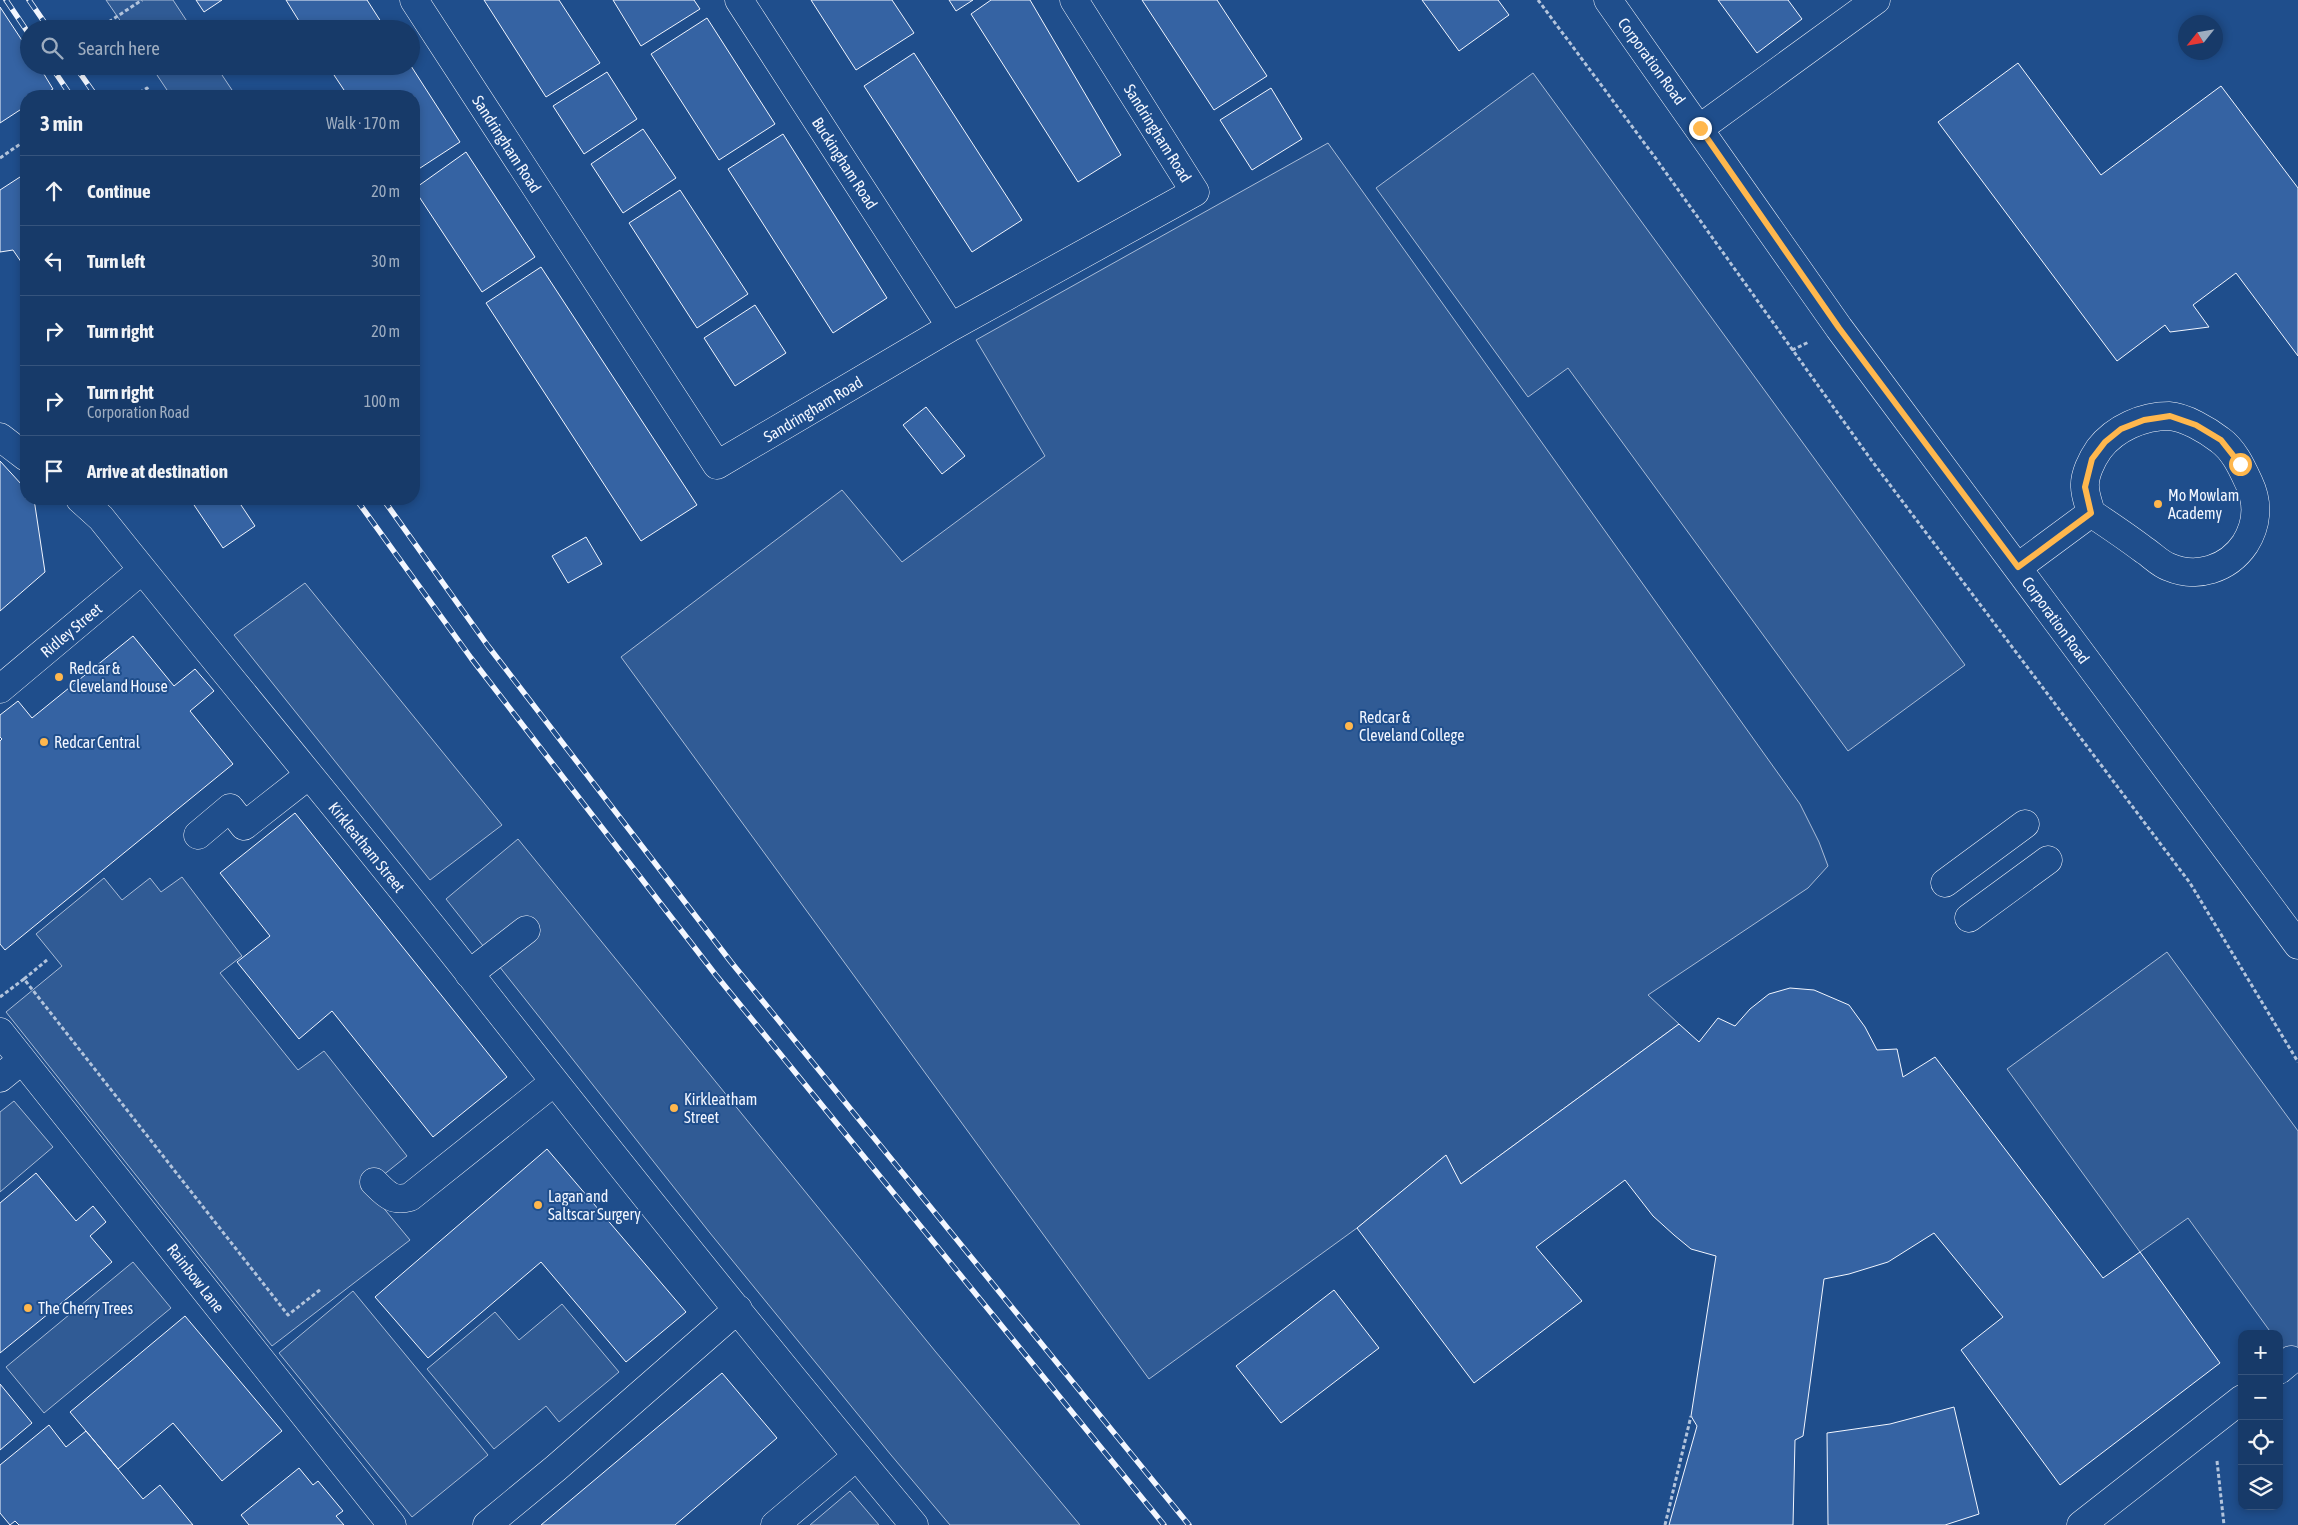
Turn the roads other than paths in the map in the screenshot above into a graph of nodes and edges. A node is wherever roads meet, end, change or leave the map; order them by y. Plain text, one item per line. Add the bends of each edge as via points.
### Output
1 (414, 0) edge
2 (739, 0) edge
3 (1074, 0) edge
4 (1608, 0) edge
5 (1876, 0) edge
6 (1700, 128) junction
7 (951, 327) junction
8 (0, 437) edge
9 (20, 452) edge
10 (87, 505) edge
11 (2091, 513) junction
12 (2018, 567) junction
13 (142, 570) junction
14 (0, 689) edge
15 (309, 775) junction
16 (2025, 824) dead end
17 (198, 835) dead end
18 (2048, 860) dead end
19 (1945, 883) dead end
20 (1969, 918) dead end
21 (526, 930) dead end
22 (2298, 945) edge
23 (469, 974) junction
24 (0, 1032) edge
25 (22, 1060) junction
26 (0, 1078) edge
27 (554, 1082) junction
28 (374, 1182) dead end
29 (738, 1309) junction
30 (2238, 1402) edge
31 (857, 1456) junction
32 (392, 1525) edge
33 (488, 1525) edge
34 (775, 1525) edge
35 (914, 1525) edge
36 (2081, 1525) edge

1 - 7 street, Sandringham Road via 717,465
2 - 7 street, Buckingham Road
3 - 7 street, Sandringham Road via 1195,192
4 - 6 street, Corporation Road
5 - 6 street
6 - 12 street, Corporation Road via 1839,328
8 - 9 street
10 - 13 street, Kirkleatham Street via 101,518
11 - 11 street via 2085,487 2092,459 2105,442 2121,429 2144,420 2170,416 2196,425 2221,440 2240,464 2253,491 2257,514 2249,537 2233,559 2211,570 2191,572 2168,567
11 - 12 street
12 - 22 street, Corporation Road
13 - 14 street, Ridley Street
13 - 15 street, Kirkleatham Street
15 - 17 street via 244,826 230,808
15 - 23 street, Kirkleatham Street
16 - 19 street
18 - 20 street
21 - 23 street
23 - 27 street, Kirkleatham Street
24 - 25 street, Rainbow Lane
25 - 26 street
25 - 32 street, Rainbow Lane
27 - 28 street via 410,1197 394,1199
27 - 29 street, Kirkleatham Street
29 - 31 street, Kirkleatham Street
29 - 33 street
30 - 36 street
31 - 34 street
31 - 35 street, Kirkleatham Street

